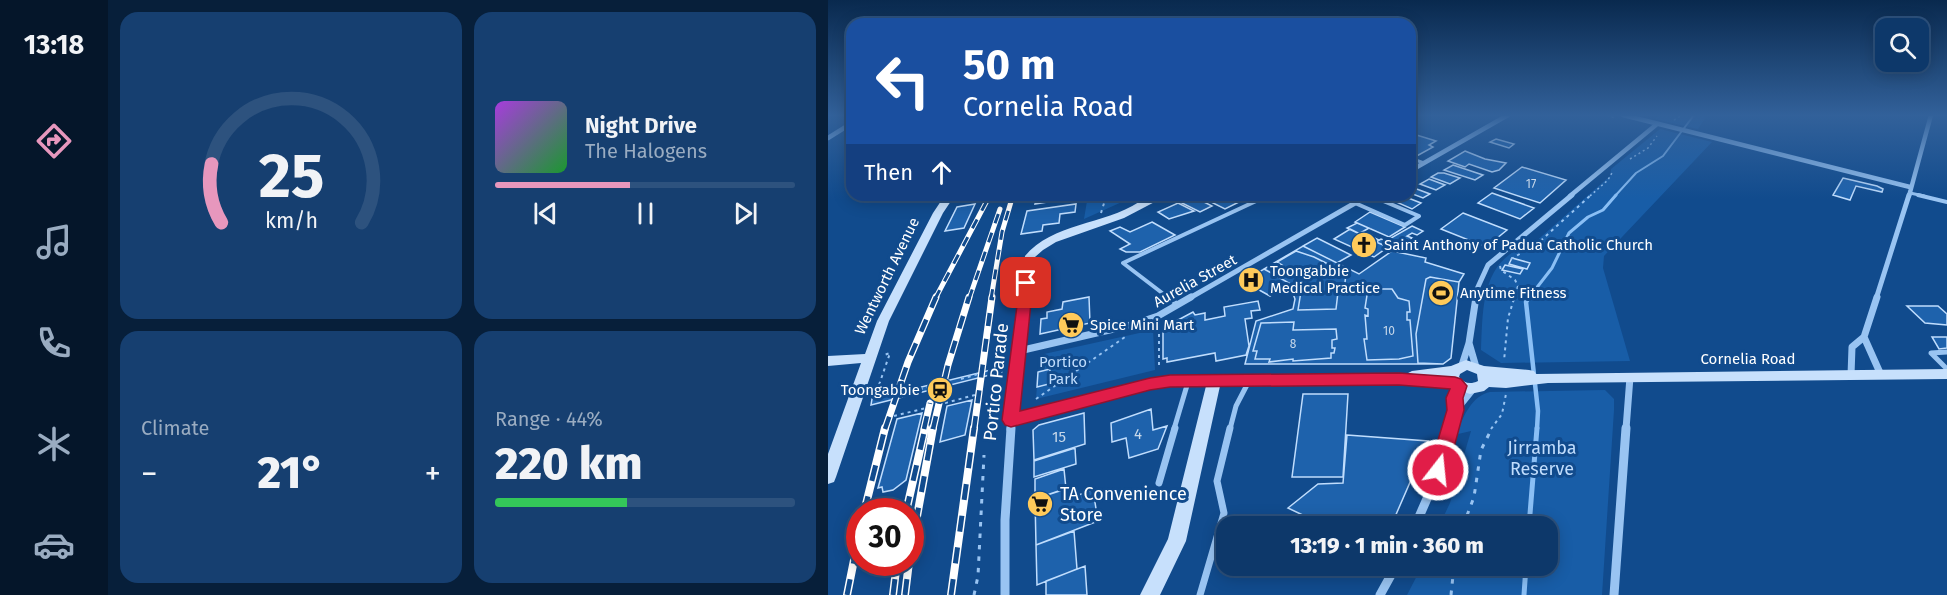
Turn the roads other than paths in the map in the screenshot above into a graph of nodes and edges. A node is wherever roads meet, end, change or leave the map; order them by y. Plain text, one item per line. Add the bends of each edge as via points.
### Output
1 (1460, 143) edge
2 (1635, 143) edge
3 (1728, 143) edge
4 (1923, 143) edge
5 (1416, 160) edge
6 (1424, 163) junction
7 (1416, 168) edge
8 (1910, 190) junction
9 (947, 201) edge
10 (1143, 201) edge
11 (1256, 201) edge
12 (1358, 201) edge
13 (1383, 201) edge
14 (1947, 202) edge
15 (1355, 203) junction
16 (1178, 305) junction
17 (1864, 337) junction
18 (1469, 343) junction
19 (1018, 351) junction
20 (1947, 352) edge
21 (868, 358) junction
22 (828, 362) edge
23 (1947, 369) edge
24 (1947, 374) edge
25 (1851, 375) junction
26 (1881, 375) junction
27 (1468, 377) junction
28 (1630, 377) junction
29 (1251, 379) junction
30 (1188, 380) junction
31 (1214, 380) junction
32 (1456, 410) junction
33 (1011, 420) junction
34 (828, 477) edge
35 (1159, 483) dead end
36 (1419, 516) edge
37 (1390, 576) edge
38 (1005, 595) edge
39 (1150, 595) edge
40 (1200, 595) edge
41 (1380, 595) edge
42 (1614, 595) edge

1 - 6 street
2 - 18 street via 1488,265 1477,289
3 - 8 street
4 - 8 street
5 - 6 lane
6 - 7 street
8 - 14 lane
8 - 17 street
9 - 21 main road, Wentworth Avenue via 898,287
10 - 19 main road, Portico Parade via 1132,210 1037,249 1029,260
11 - 16 lane via 1123,263
12 - 15 street, Aurelia Street
13 - 15 lane via 1419,216 1405,225
15 - 16 street, Aurelia Street
16 - 19 street, Aurelia Street via 1142,322
17 - 25 street via 1852,345
17 - 26 street
18 - 27 street
18 - 27 street
19 - 33 main road, Portico Parade
20 - 23 lane via 1931,353
21 - 22 main road
21 - 34 main road, Wentworth Avenue
24 - 26 main road, Cornelia Road
25 - 26 main road, Cornelia Road
25 - 28 main road, Cornelia Road
27 - 28 main road, Cornelia Road
27 - 29 main road, Cornelia Road
27 - 32 street
27 - 32 street via 1455,398
28 - 42 street
29 - 31 main road, Cornelia Road
29 - 40 lane via 1236,406 1217,481 1224,513
30 - 31 main road, Cornelia Road
30 - 33 main road, Cornelia Road via 1150,384
30 - 35 lane
31 - 39 main road via 1177,541
32 - 36 street
33 - 38 street, Portico Parade
37 - 41 street

